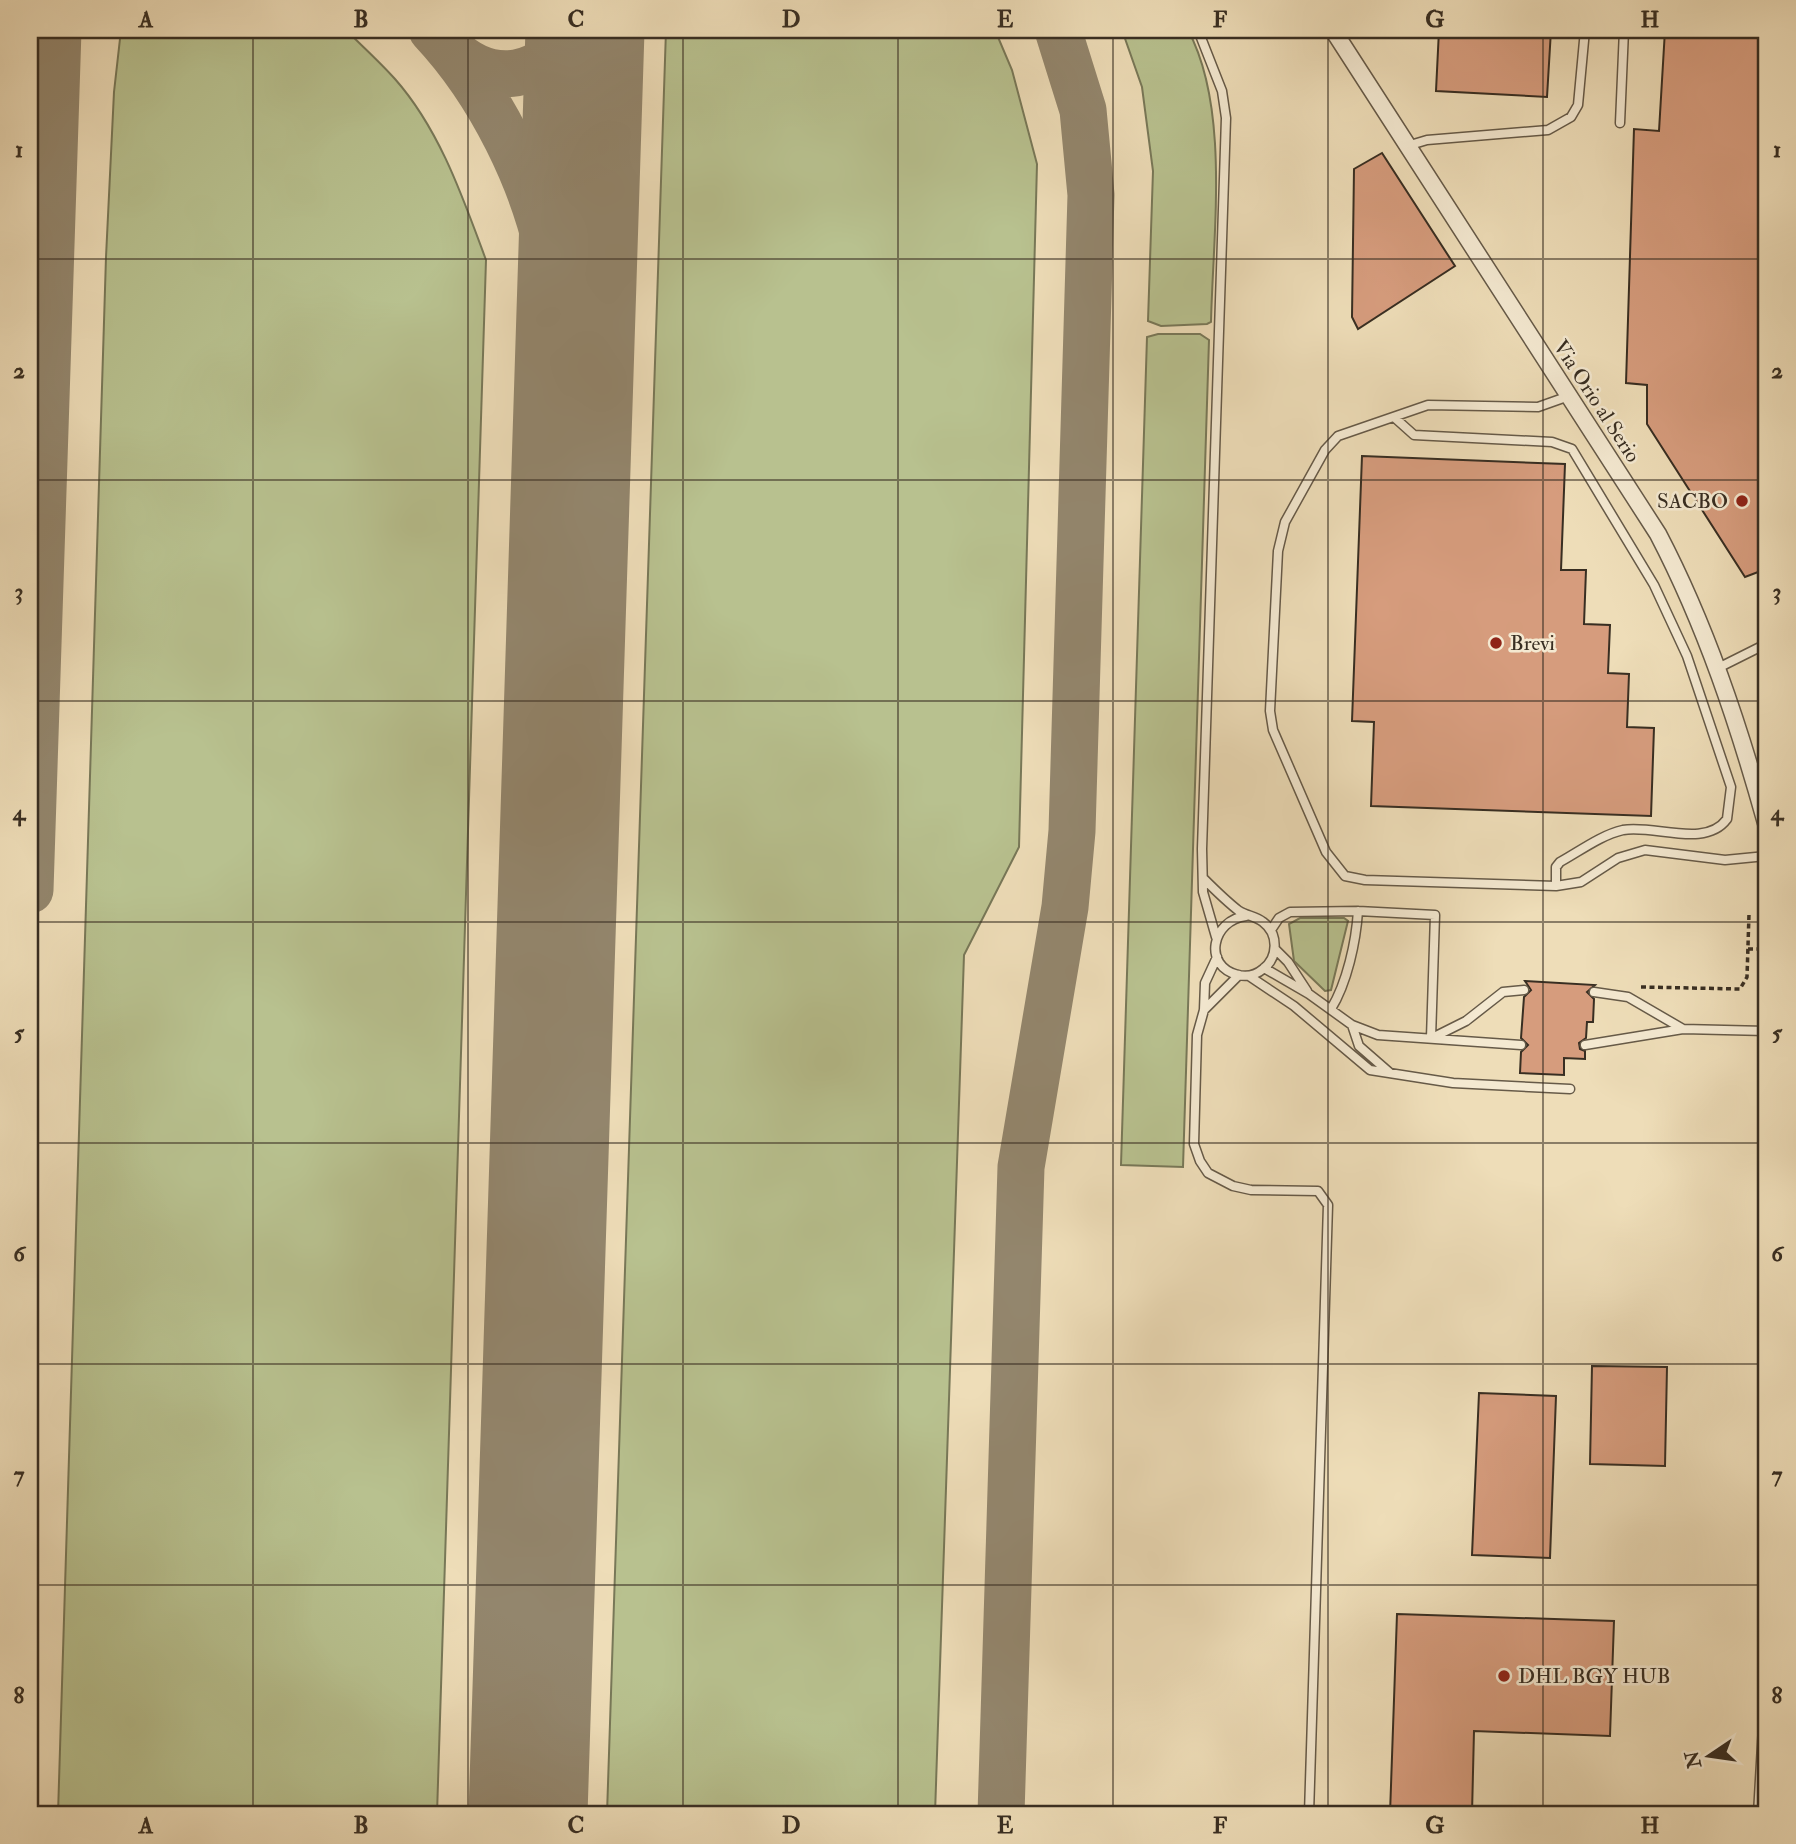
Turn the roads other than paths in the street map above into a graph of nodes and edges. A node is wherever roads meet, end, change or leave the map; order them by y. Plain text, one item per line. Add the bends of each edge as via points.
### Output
1 (1198, 30) edge
2 (1333, 30) edge
3 (1585, 30) edge
4 (1623, 30) edge
5 (1620, 123) dead end
6 (1407, 146) junction
7 (1569, 396) junction
8 (1395, 418) junction
9 (1766, 644) edge
10 (1718, 668) junction
11 (1766, 823) edge
12 (1766, 856) edge
13 (1203, 878) junction
14 (1556, 886) junction
15 (1358, 911) junction
16 (1246, 916) junction
17 (1271, 930) junction
18 (1216, 937) junction
19 (1275, 949) junction
20 (1217, 957) junction
21 (1264, 968) junction
22 (1239, 975) junction
23 (1249, 976) junction
24 (1524, 990) dead end
25 (1594, 992) dead end
26 (1309, 994) junction
27 (1331, 1009) junction
28 (1204, 1010) junction
29 (1352, 1025) junction
30 (1683, 1029) junction
31 (1766, 1031) edge
32 (1431, 1038) junction
33 (1521, 1045) dead end
34 (1586, 1045) dead end
35 (1392, 1075) junction
36 (1570, 1089) dead end
37 (1766, 1675) edge
38 (1309, 1814) edge
39 (1758, 1814) edge

1 - 13 lane via 1222,91 1226,118
2 - 6 street, Via Orio al Serio
3 - 6 lane via 1577,105 1571,117 1548,130 1427,140
4 - 5 lane
6 - 7 street, Via Orio al Serio
7 - 8 lane via 1538,407 1428,405
7 - 10 street, Via Orio al Serio via 1658,534
8 - 14 lane via 1338,436 1325,450 1285,522 1278,551 1270,711 1273,730 1326,852 1345,876
8 - 14 lane via 1414,435 1552,442 1572,449 1654,585 1687,656 1731,787 1727,819 1714,830 1685,834 1642,828 1609,834 1560,862
9 - 10 lane
10 - 11 street, Via Orio al Serio
12 - 14 lane via 1725,860 1645,850 1618,858 1581,882
13 - 16 lane
13 - 18 lane
15 - 17 lane via 1290,912
15 - 27 lane via 1346,968
15 - 32 lane via 1435,915
16 - 17 lane
16 - 18 lane via 1228,921
17 - 19 lane
18 - 20 lane
19 - 21 lane
19 - 26 lane
20 - 22 lane
20 - 28 lane via 1205,983
21 - 23 lane
21 - 26 lane
22 - 23 lane
22 - 28 lane
23 - 35 lane via 1294,1006 1357,1063
24 - 32 lane via 1503,992 1457,1027
25 - 30 lane via 1628,997
26 - 27 lane
27 - 29 lane
28 - 38 lane via 1197,1035 1194,1144 1200,1161 1208,1173 1233,1186 1318,1191 1328,1205
29 - 32 lane via 1378,1035
29 - 35 lane via 1359,1046
30 - 31 lane
30 - 34 lane
32 - 33 lane
35 - 36 lane
37 - 39 lane

